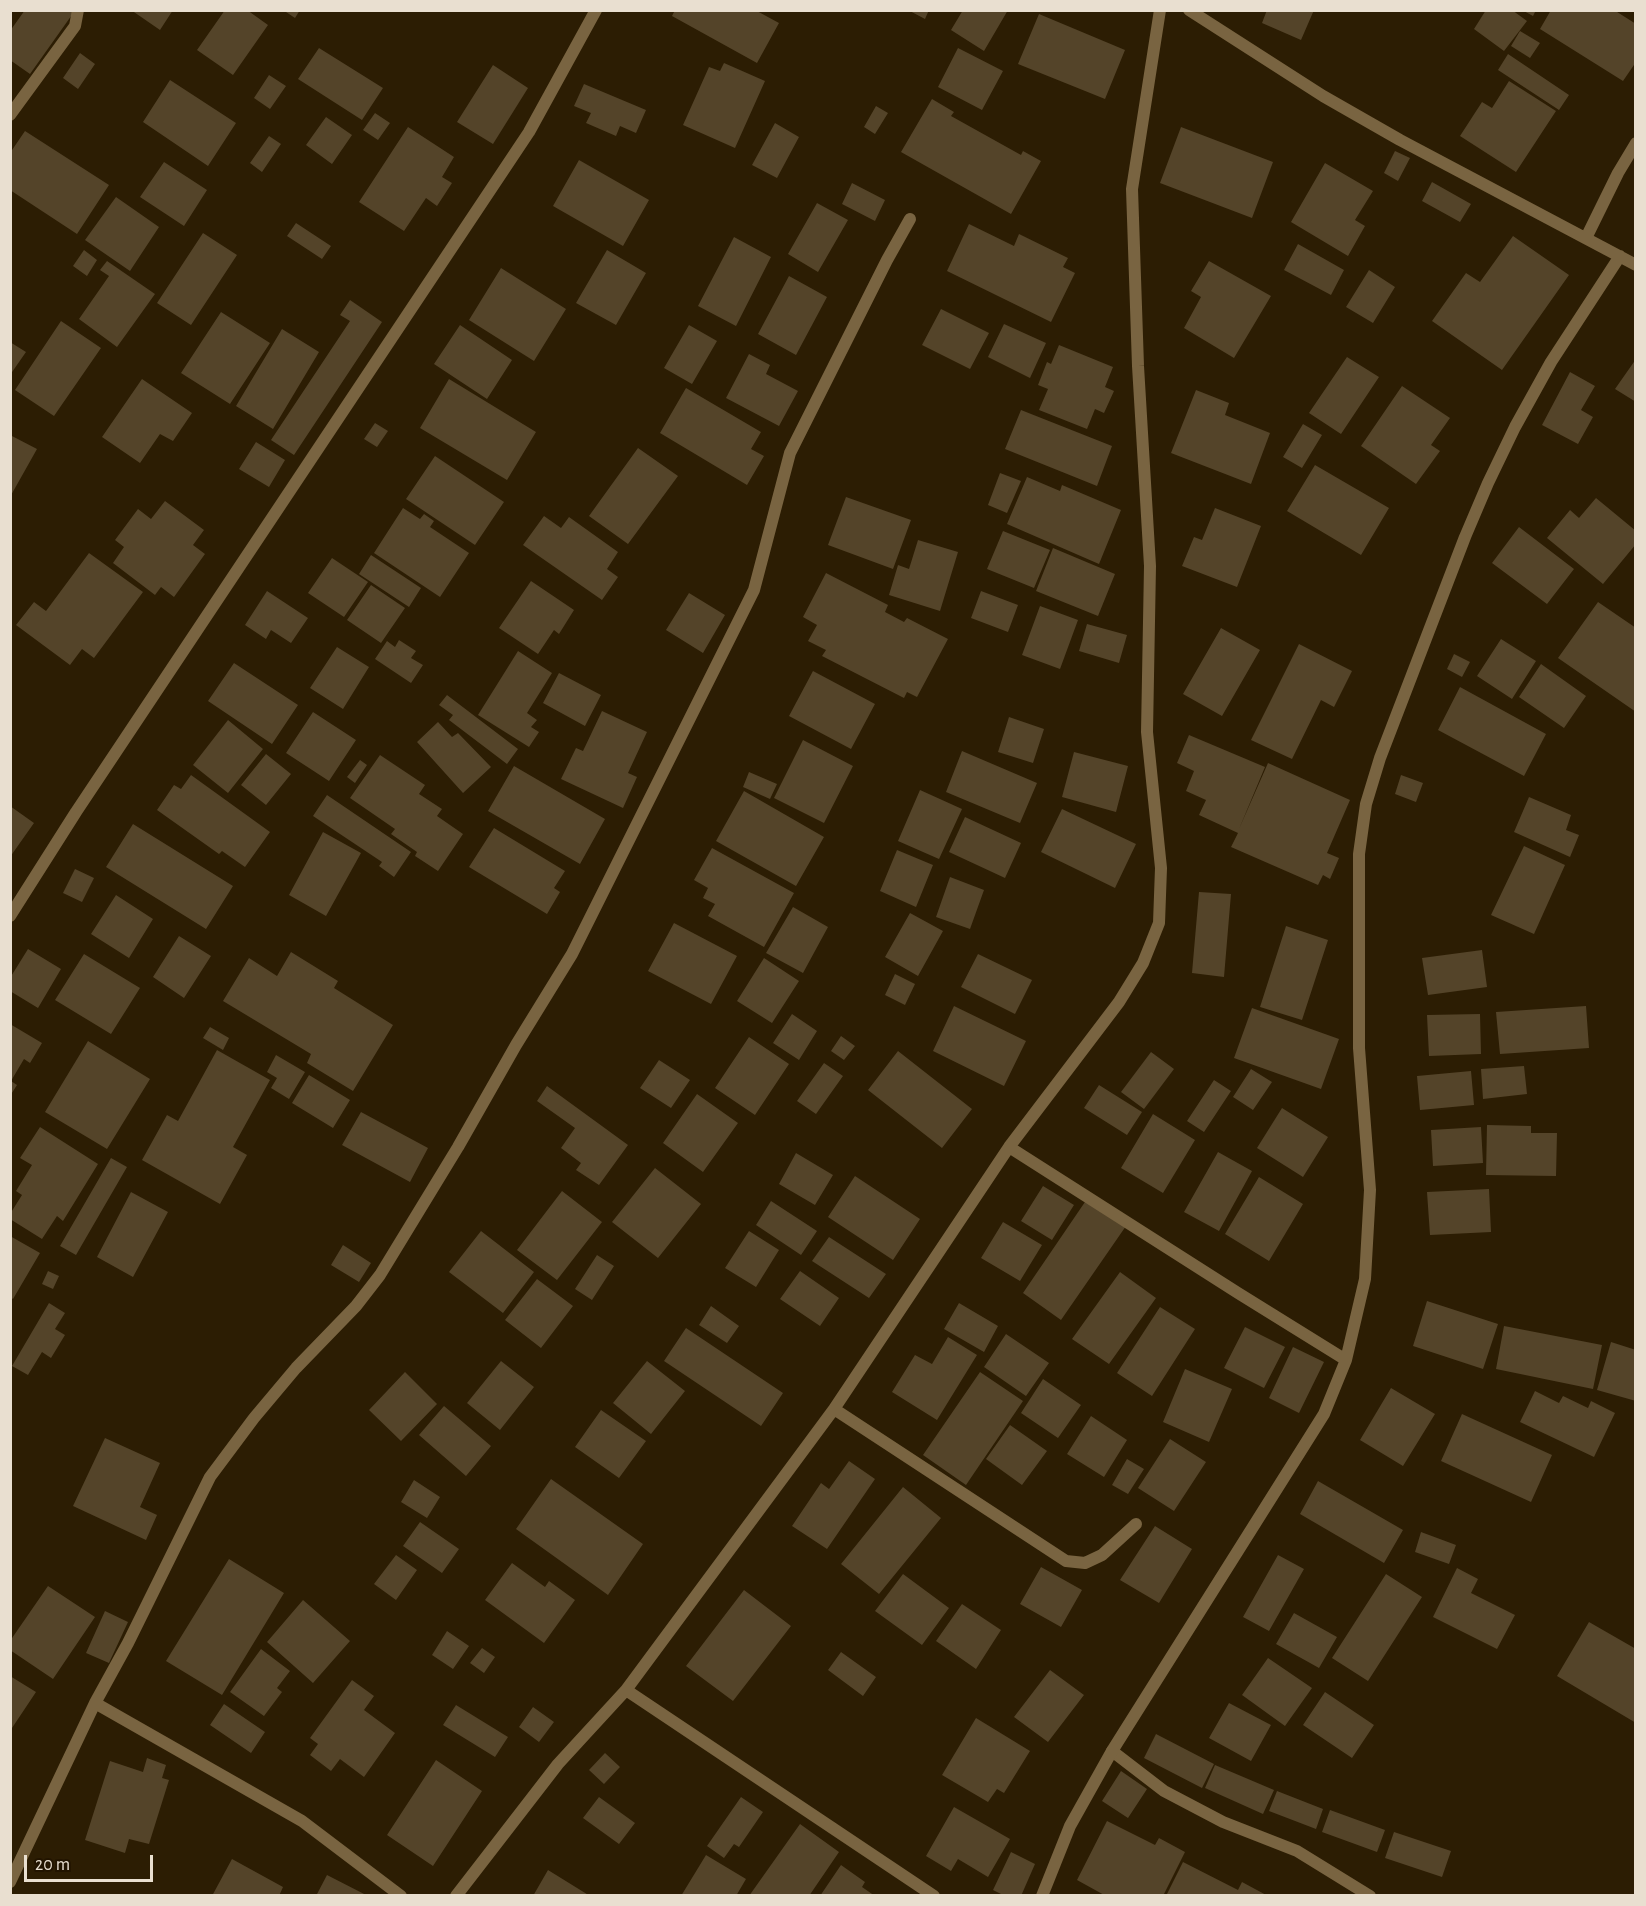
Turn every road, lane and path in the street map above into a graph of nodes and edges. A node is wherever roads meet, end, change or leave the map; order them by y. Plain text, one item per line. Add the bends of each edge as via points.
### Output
1 (78, 10) edge
2 (596, 10) edge
3 (1160, 10) edge
4 (1190, 10) edge
5 (10, 115) edge
6 (1635, 143) edge
7 (910, 219) dead end
8 (1586, 238) junction
9 (1620, 256) junction
10 (1635, 265) edge
11 (10, 916) edge
12 (1009, 1147) junction
13 (1346, 1360) junction
14 (834, 1409) junction
15 (1136, 1524) dead end
16 (626, 1690) junction
17 (95, 1703) junction
18 (1112, 1751) junction
19 (10, 1882) edge
20 (401, 1896) edge
21 (456, 1896) edge
22 (934, 1896) edge
23 (1042, 1896) edge
24 (1370, 1896) edge

1 - 5 street via 75,26
2 - 11 street via 530,132 82,802
3 - 12 street via 1132,189 1150,566 1147,732 1161,868 1159,923 1143,963 1119,1002
4 - 8 street via 1390,135
6 - 8 street
7 - 17 street via 790,453 754,590 572,954 380,1275 289,1376 210,1477
8 - 9 street
9 - 10 street
9 - 13 street via 1551,362 1488,483 1384,747 1366,804 1359,854 1359,1024 1370,1190 1365,1279
12 - 13 street
12 - 14 street
13 - 18 street via 1324,1414
14 - 15 street via 1066,1561 1084,1563 1102,1555
14 - 16 street
16 - 21 street via 558,1764
16 - 22 street
17 - 19 street
17 - 20 street via 302,1821
18 - 23 street via 1070,1826
18 - 24 street via 1164,1791 1223,1822 1296,1851

